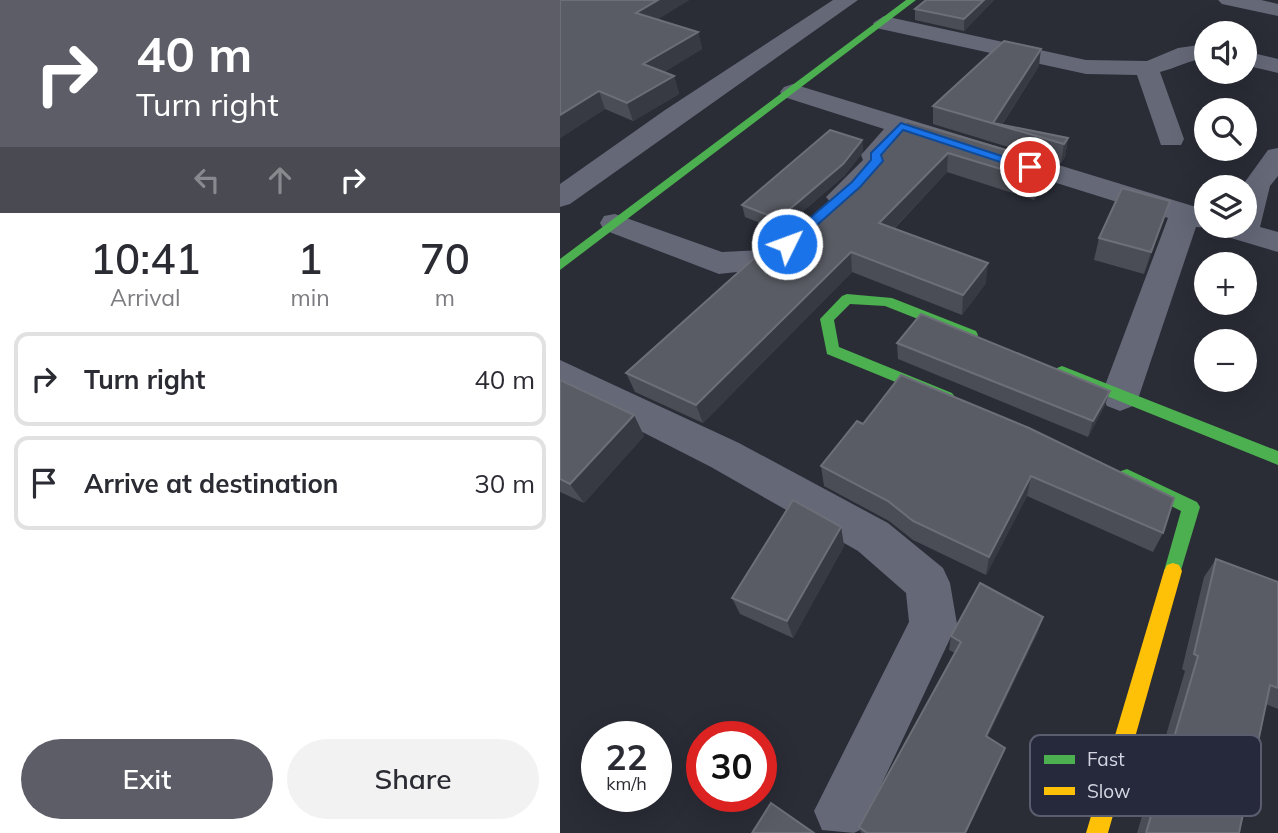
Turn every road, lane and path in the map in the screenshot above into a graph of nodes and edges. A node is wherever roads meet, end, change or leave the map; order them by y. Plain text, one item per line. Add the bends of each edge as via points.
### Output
1 (847, 0) edge
2 (912, 0) edge
3 (1229, 0) edge
4 (1278, 10) edge
5 (884, 23) junction
6 (1194, 52) edge
7 (1257, 61) edge
8 (1278, 66) edge
9 (1147, 68) junction
10 (793, 92) junction
11 (901, 126) junction
12 (1171, 139) dead end
13 (1278, 156) edge
14 (1257, 185) edge
15 (560, 198) edge
16 (1194, 217) edge
17 (1194, 219) edge
18 (615, 223) junction
19 (1257, 236) edge
20 (1278, 242) edge
21 (560, 266) edge
22 (983, 340) edge
23 (1044, 364) edge
24 (560, 374) edge
25 (1120, 396) junction
26 (966, 405) edge
27 (1278, 458) edge
28 (1115, 471) edge
29 (1125, 735) edge
30 (841, 811) dead end
31 (1102, 816) edge
32 (1097, 833) edge

1 - 15 street
2 - 5 street
3 - 4 street
5 - 9 street via 1086,67
5 - 10 street
6 - 9 street
7 - 8 street
9 - 12 street
10 - 11 street
10 - 18 street
11 - 16 street
11 - 18 street via 856,184 770,260 737,264 695,256
13 - 14 street
17 - 25 street
18 - 21 street
19 - 20 street
22 - 26 street via 887,302 847,299 827,318 832,351
23 - 25 street
24 - 30 street via 725,455 873,537 927,583 933,624
25 - 27 street
28 - 29 street via 1191,507
31 - 32 street

